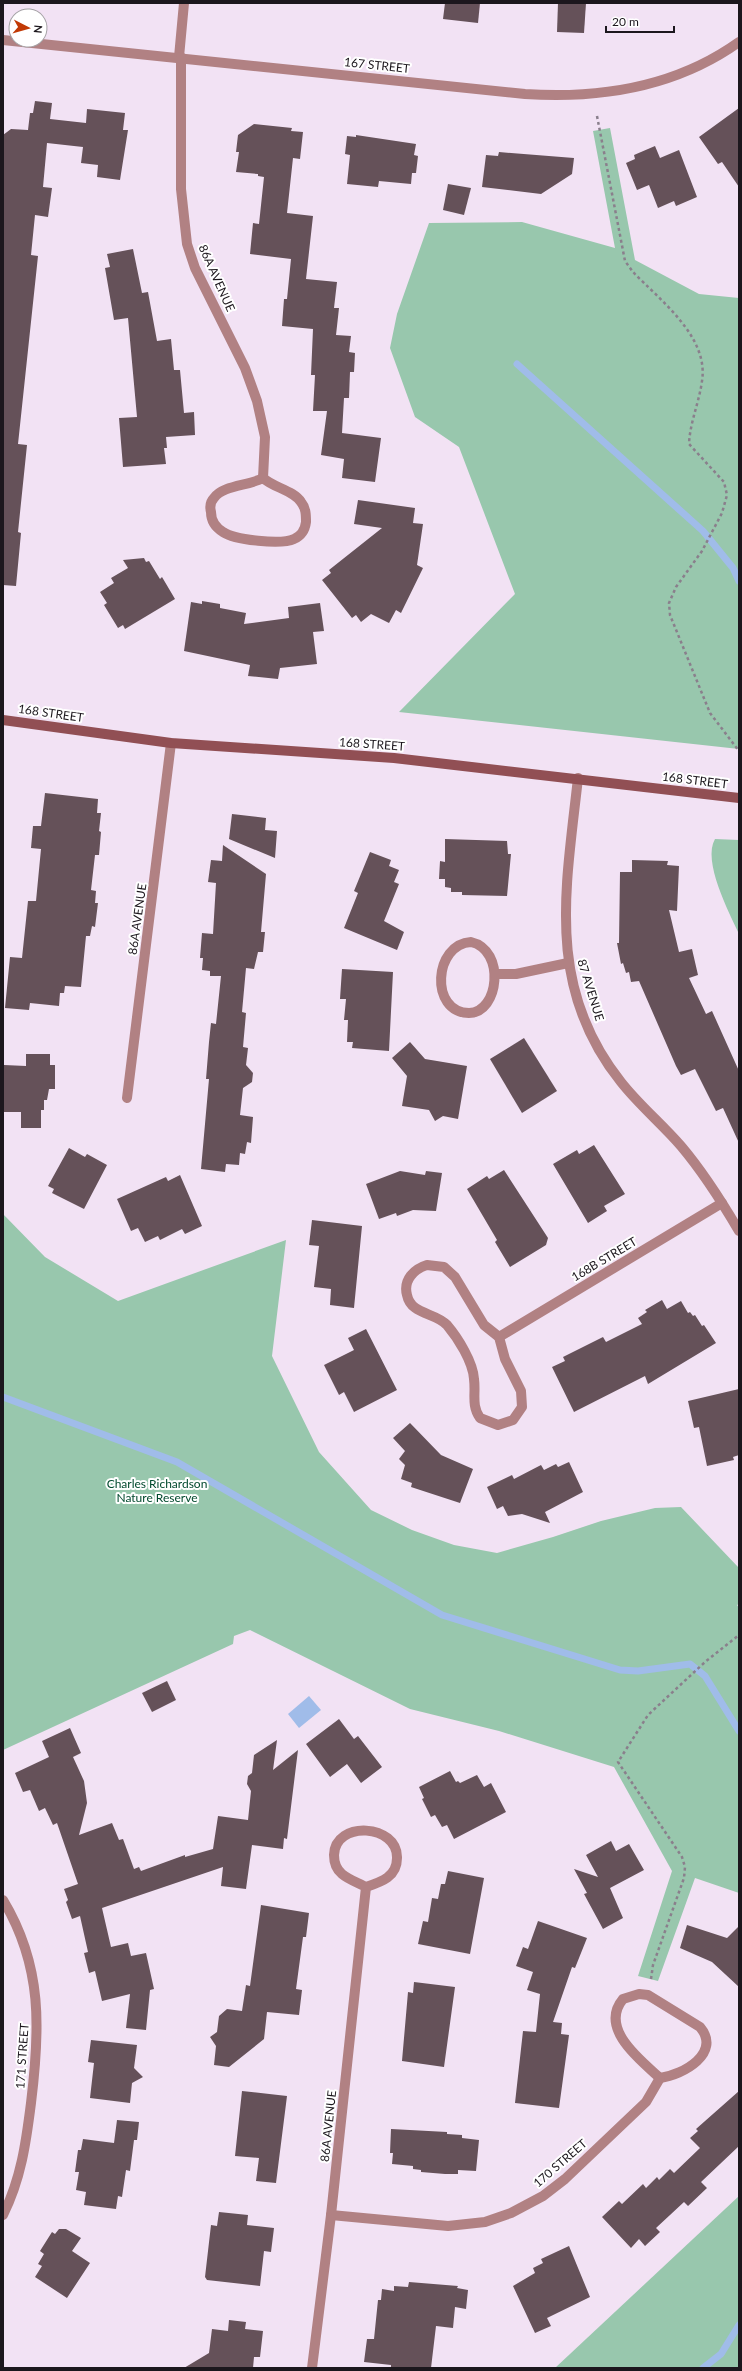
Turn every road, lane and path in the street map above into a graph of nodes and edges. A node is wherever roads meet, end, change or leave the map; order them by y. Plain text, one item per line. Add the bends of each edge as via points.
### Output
1 (184, 3) edge
2 (3, 40) edge
3 (739, 42) edge
4 (180, 57) junction
5 (597, 116) dead end
6 (263, 478) junction
7 (3, 720) edge
8 (171, 743) junction
9 (739, 751) edge
10 (578, 778) junction
11 (739, 798) edge
12 (568, 963) junction
13 (495, 974) junction
14 (127, 1098) dead end
15 (722, 1203) junction
16 (739, 1231) edge
17 (500, 1337) junction
18 (739, 1635) edge
19 (366, 1887) junction
20 (3, 1900) edge
21 (648, 1995) junction
22 (660, 2078) junction
23 (3, 2215) edge
24 (331, 2215) junction
25 (312, 2368) edge

1 - 4 street, 86A AVENUE
2 - 4 street, 167 STREET
3 - 4 street, 167 STREET via 703,64 664,80 617,92 575,96 525,94
4 - 6 street, 86A AVENUE via 181,189 187,244 195,268 245,368 257,401 265,437
5 - 9 path via 625,261 692,335 704,364 689,444 724,482 727,495 702,551 676,587 669,603 670,615 710,713
6 - 6 street via 249,485 224,490 217,495 210,506 213,523 224,533 237,537 279,542 294,539 305,527 306,514 302,503
7 - 8 main road, 168 STREET
8 - 10 main road, 168 STREET via 394,758
8 - 14 street, 86A AVENUE
10 - 11 main road, 168 STREET
10 - 12 street, 87 AVENUE via 565,896
12 - 13 street via 521,973
12 - 15 street, 87 AVENUE via 582,1014 603,1056 626,1088 689,1157
13 - 13 street via 488,1000 481,1008 473,1012 456,1011 446,1002 442,990 444,966 449,952 458,945 471,942 482,946 491,958
15 - 16 street, 87 AVENUE
15 - 17 street, 168B STREET
17 - 17 street via 505,1359 518,1384 523,1402 521,1410 513,1420 498,1425 486,1422 477,1413 474,1380 469,1362 446,1325 412,1304 406,1292 409,1278 417,1269 427,1265 440,1265 448,1269 484,1325
18 - 21 path via 705,1662 648,1715 618,1762 682,1857 685,1867 684,1878 653,1965
19 - 19 street via 391,1876 397,1864 396,1850 388,1837 379,1833 350,1833 336,1844 336,1866 342,1875
19 - 24 street, 86A AVENUE
20 - 23 street, 171 STREET via 29,1959 36,1992 38,2024 34,2080 23,2162 18,2182
21 - 22 street via 632,1995 623,1999 615,2011 614,2018 620,2036
21 - 22 street via 695,2022 706,2036 706,2048 699,2061 673,2076
22 - 24 street, 170 STREET via 646,2102 565,2179 543,2196 511,2213 479,2223 448,2226
24 - 25 street, 86A AVENUE

